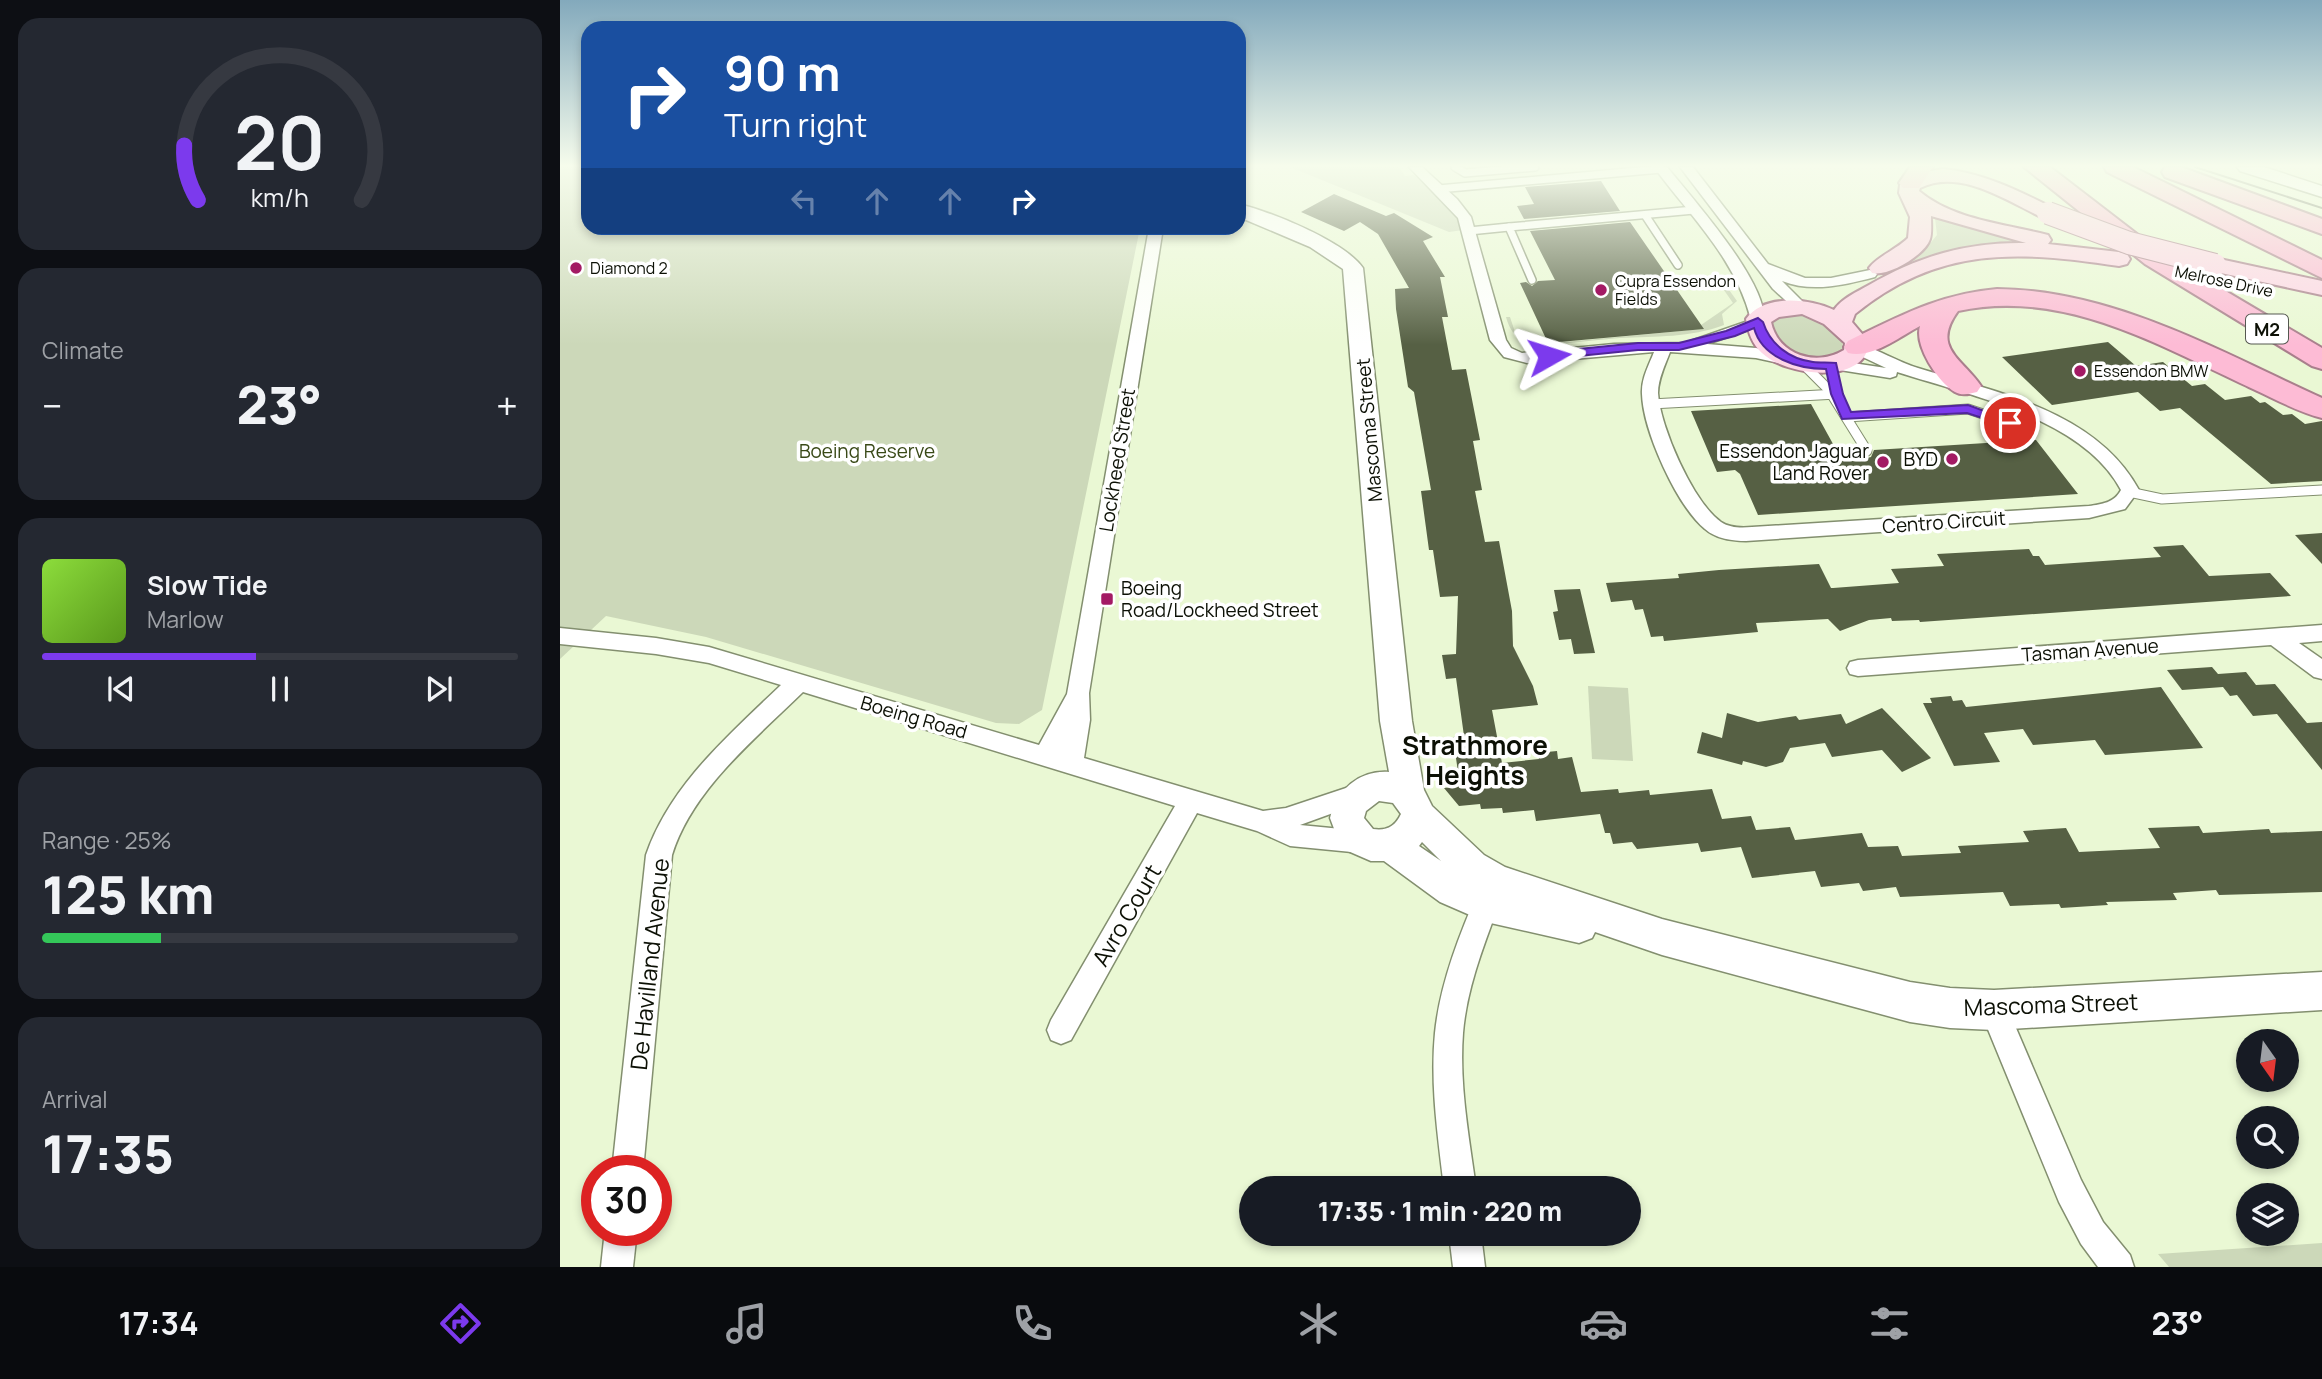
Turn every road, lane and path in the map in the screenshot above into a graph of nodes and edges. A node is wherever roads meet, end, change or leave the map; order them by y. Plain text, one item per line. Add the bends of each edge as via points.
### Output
1 (1276, 226) edge
2 (1467, 226) edge
3 (1520, 226) edge
4 (1652, 226) edge
5 (1705, 226) edge
6 (1731, 226) edge
7 (1920, 226) edge
8 (1989, 226) edge
9 (2083, 226) edge
10 (2111, 226) edge
11 (2219, 226) edge
12 (1510, 227) junction
13 (1469, 231) junction
14 (1155, 235) edge
15 (2119, 259) junction
16 (1758, 260) junction
17 (1678, 265) dead end
18 (2218, 273) junction
19 (1870, 274) junction
20 (1532, 280) dead end
21 (2316, 281) edge
22 (2322, 302) edge
23 (1948, 305) junction
24 (1802, 307) junction
25 (1758, 321) junction
26 (1839, 324) junction
27 (1672, 347) junction
28 (1858, 348) junction
29 (2322, 360) edge
30 (1798, 362) junction
31 (1832, 365) junction
32 (1930, 378) junction
33 (1966, 386) junction
34 (1835, 395) junction
35 (1651, 404) junction
36 (2322, 409) edge
37 (1844, 412) junction
38 (2010, 423) dead end
39 (1867, 451) dead end
40 (2322, 490) edge
41 (2129, 492) junction
42 (2322, 633) edge
43 (560, 636) edge
44 (2276, 636) junction
45 (1858, 668) dead end
46 (2322, 671) edge
47 (798, 683) junction
48 (1078, 693) junction
49 (1396, 722) junction
50 (1045, 756) junction
51 (1071, 764) junction
52 (1366, 790) junction
53 (1191, 801) junction
54 (1413, 804) junction
55 (1264, 822) junction
56 (1377, 844) junction
57 (1491, 892) junction
58 (2322, 991) edge
59 (1994, 1010) junction
60 (1061, 1030) dead end
61 (629, 1155) edge
62 (1459, 1176) edge
63 (619, 1246) edge
64 (1466, 1246) edge
65 (617, 1267) edge
66 (1469, 1267) edge
67 (2118, 1267) edge

1 - 49 main road, Mascoma Street via 1327,248 1353,268
2 - 13 street
3 - 12 lane
4 - 17 lane
5 - 25 street via 1745,281
6 - 16 street
7 - 19 main road via 1919,240 1905,254
8 - 15 main road, Melrose Drive
9 - 18 main road, Melrose Drive, bridge
10 - 29 highway, M2 via 2154,259
11 - 21 highway
12 - 13 lane
12 - 20 lane
13 - 27 street via 1498,340 1513,356
14 - 48 street, Lockheed Street
15 - 18 main road, Melrose Drive
15 - 26 main road via 2029,251 1951,256 1856,302
16 - 19 street via 1785,278 1807,284
16 - 24 street
18 - 21 main road, Melrose Drive
18 - 22 main road, Melrose Drive
19 - 24 main road
23 - 28 highway
23 - 33 highway via 1934,325 1933,338 1950,370
23 - 36 highway via 2003,298 2082,306 2136,325
24 - 25 main road via 1773,311
24 - 26 main road
25 - 27 street via 1731,333
25 - 30 main road via 1767,344
26 - 28 main road
27 - 30 street via 1756,353
27 - 35 street, Centro Circuit via 1652,380
28 - 31 main road via 1850,359
28 - 32 street via 1887,365
30 - 31 main road
30 - 34 lane
31 - 32 street
31 - 34 lane
32 - 33 street
33 - 41 street via 2071,432 2113,467
34 - 35 lane
34 - 37 lane
35 - 41 street, Centro Circuit via 1692,500 1709,523 1734,534 2090,512 2115,507
37 - 38 lane via 1968,409
37 - 39 lane
40 - 41 lane via 2162,499
42 - 44 street, Tasman Avenue
43 - 47 street, Boeing Road via 709,656
44 - 45 street, Tasman Avenue
44 - 46 street
47 - 50 street, Boeing Road
47 - 61 street, De Havilland Avenue via 699,786 664,837
48 - 50 street, Lockheed Street
48 - 51 street, Lockheed Street via 1079,720
49 - 52 main road, Mascoma Street
49 - 54 main road, Mascoma Street
50 - 51 street, Boeing Road
51 - 53 street, Boeing Road
52 - 54 main road via 1390,786
52 - 55 street, Boeing Road via 1286,819
52 - 56 main road via 1349,808 1347,818 1354,836
53 - 55 street, Boeing Road
53 - 60 street, Avro Court
54 - 56 main road via 1411,834
54 - 57 main road, Mascoma Street
55 - 56 street, Boeing Road via 1290,835
56 - 57 main road, Mascoma Street via 1453,890
57 - 59 main road, Mascoma Street via 1598,929 1662,937 1910,1002
57 - 62 street via 1455,1001 1450,1032 1450,1097
58 - 59 main road, Mascoma Street
59 - 67 street via 2070,1191 2092,1233
63 - 65 street
64 - 66 street

